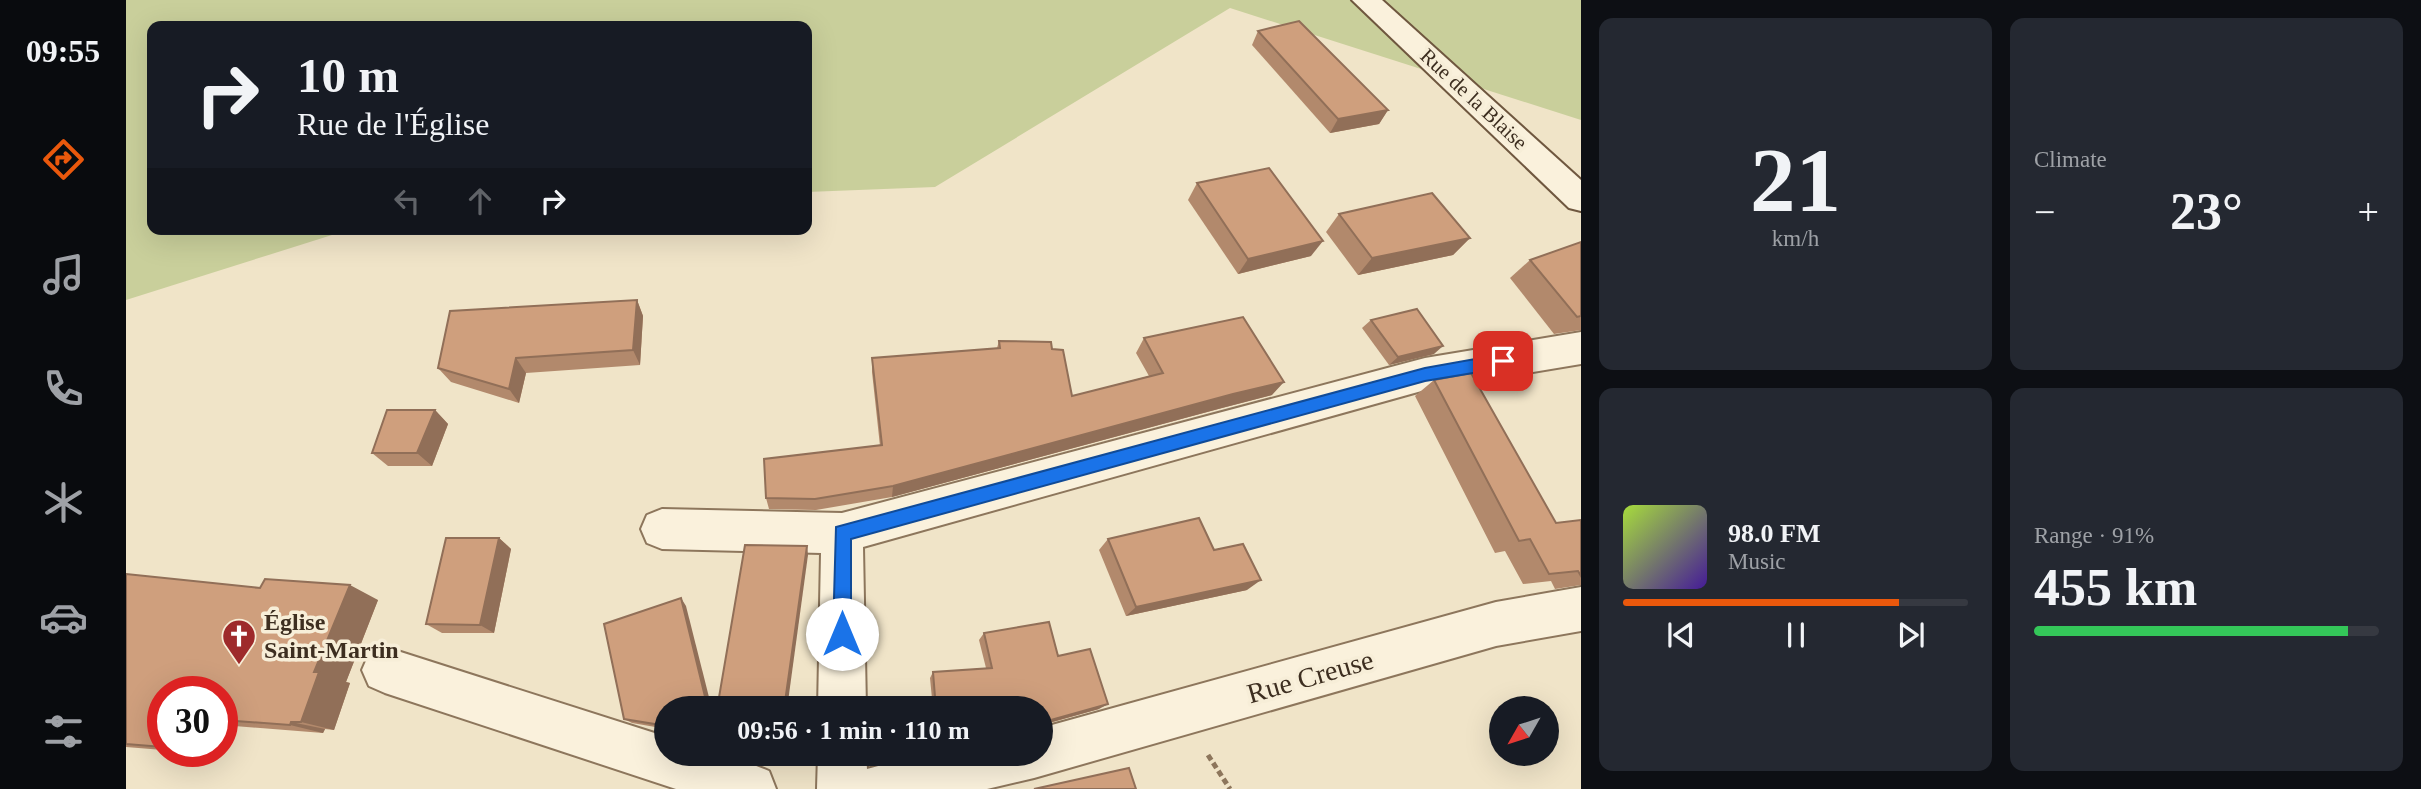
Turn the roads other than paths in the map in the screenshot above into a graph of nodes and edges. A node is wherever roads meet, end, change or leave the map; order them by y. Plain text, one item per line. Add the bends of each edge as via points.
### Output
1 (1366, 0) edge
2 (1581, 199) edge
3 (1581, 348) edge
4 (662, 529) dead end
5 (842, 533) junction
6 (1581, 609) edge
7 (385, 670) dead end
8 (842, 696) edge
9 (1053, 749) edge
10 (842, 766) edge
11 (981, 766) edge
12 (751, 789) edge
13 (842, 789) edge
14 (878, 789) edge

1 - 2 street, Rue de la Blaise
3 - 5 street via 1425,374
4 - 5 street
5 - 8 street
6 - 9 street, Rue Creuse via 1496,624
7 - 12 street
10 - 13 street
11 - 14 street

